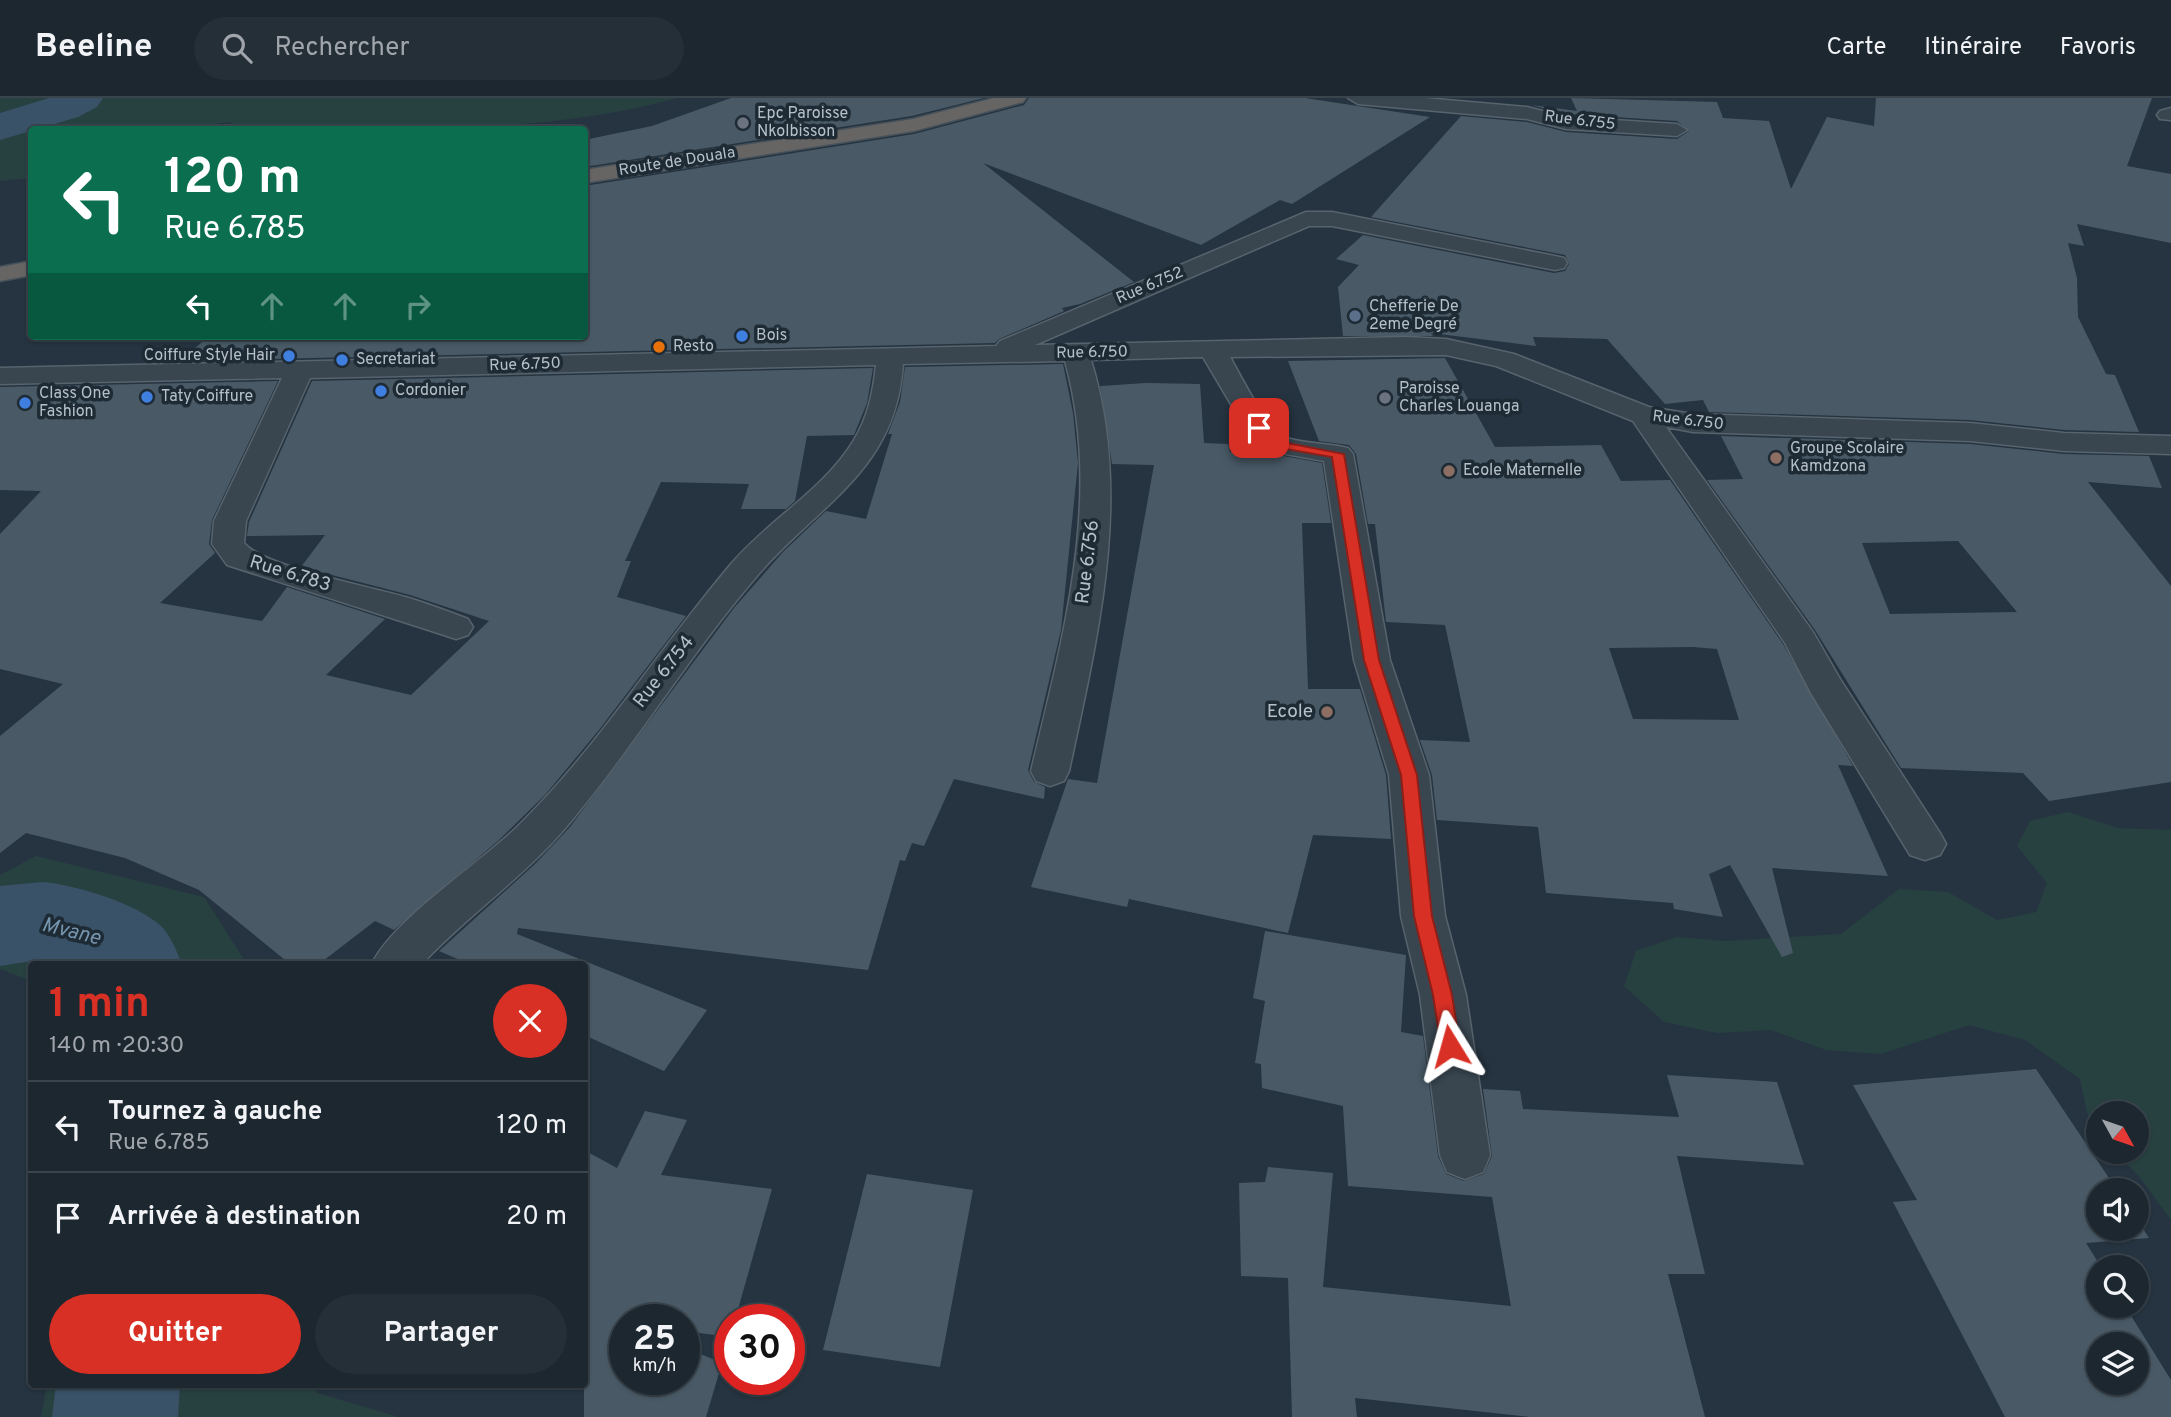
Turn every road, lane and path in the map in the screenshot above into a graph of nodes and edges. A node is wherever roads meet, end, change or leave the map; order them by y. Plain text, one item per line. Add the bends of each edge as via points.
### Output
1 (1016, 98) edge
2 (1358, 98) edge
3 (1677, 130) dead end
4 (588, 176) edge
5 (1555, 263) dead end
6 (28, 269) edge
7 (0, 274) edge
8 (1212, 350) junction
9 (1076, 353) junction
10 (890, 354) junction
11 (994, 354) junction
12 (299, 372) junction
13 (0, 376) edge
14 (1643, 415) junction
15 (2171, 444) edge
16 (456, 627) dead end
17 (1050, 771) dead end
18 (1925, 844) dead end
19 (397, 961) edge
20 (1465, 1155) dead end

1 - 4 highway, Route de Douala via 914,125
2 - 3 street, Rue 6.755
5 - 11 street, Rue 6.752 via 1332,219 1306,219
6 - 7 highway
8 - 9 street, Rue 6.750
8 - 14 street, Rue 6.750 via 1446,346 1504,360
8 - 20 street via 1273,444 1338,454 1372,660 1409,775 1423,916 1443,995
9 - 11 street, Rue 6.750
9 - 17 street, Rue 6.756 via 1088,384 1096,431 1093,545 1078,644
10 - 11 street, Rue 6.750
10 - 12 street, Rue 6.750
10 - 19 street, Rue 6.754 via 880,418 851,464 747,567 551,817
12 - 13 street, Rue 6.750
12 - 16 street, Rue 6.783 via 230,521 228,544 239,558 267,569
14 - 15 street, Rue 6.750 via 1732,426 1970,432 2064,442
14 - 18 street via 1801,640

